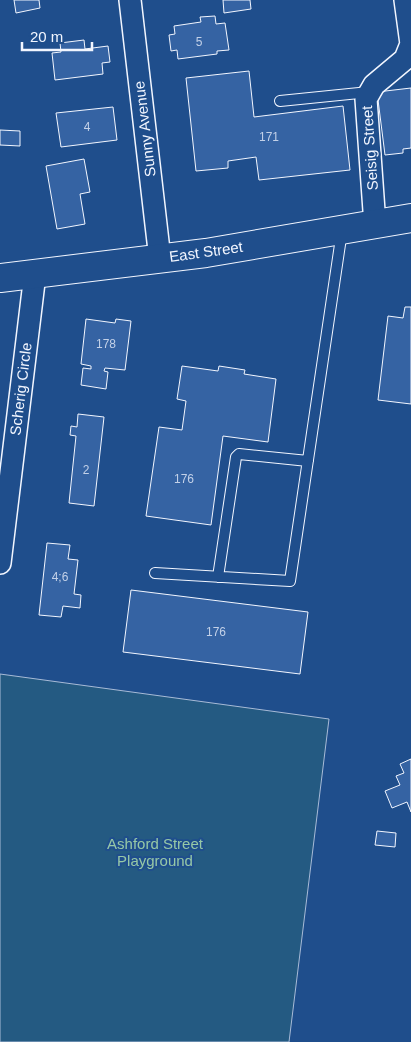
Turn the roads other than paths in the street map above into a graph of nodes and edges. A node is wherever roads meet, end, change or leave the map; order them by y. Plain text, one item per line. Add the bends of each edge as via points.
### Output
1 (130, 0) edge
2 (405, 0) edge
3 (408, 60) edge
4 (370, 92) junction
5 (280, 101) dead end
6 (411, 218) edge
7 (375, 224) junction
8 (342, 230) junction
9 (160, 258) junction
10 (35, 274) junction
11 (0, 278) edge
12 (308, 461) junction
13 (0, 563) edge
14 (155, 573) dead end
15 (218, 577) junction

1 - 9 street, Sunny Avenue
2 - 3 street, Seisig Street via 411,44
3 - 4 street, Seisig Street via 374,85
4 - 5 lane
4 - 7 street, Seisig Street via 366,99 366,120
6 - 7 main road, East Street
7 - 8 main road, East Street
8 - 9 main road, East Street
8 - 12 lane
9 - 10 main road, East Street
10 - 11 main road, East Street
10 - 13 street, Scherig Circle
12 - 15 lane via 290,581
12 - 15 lane via 236,456
14 - 15 lane

